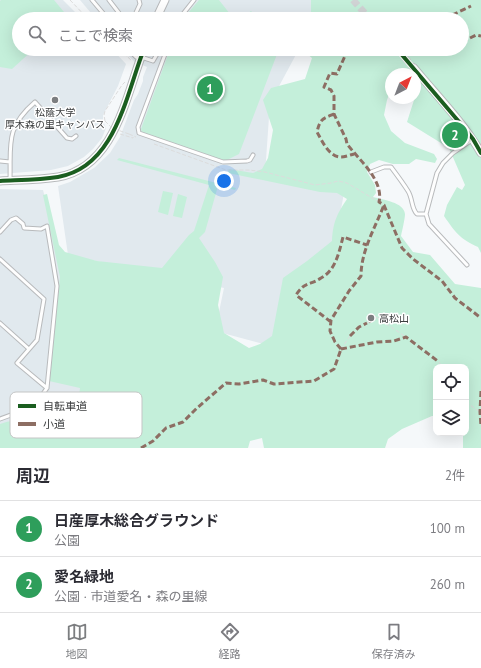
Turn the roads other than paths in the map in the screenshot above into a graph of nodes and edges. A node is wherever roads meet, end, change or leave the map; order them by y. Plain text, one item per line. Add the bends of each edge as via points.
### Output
1 (92, 0) edge
2 (109, 0) edge
3 (165, 0) edge
4 (194, 0) edge
5 (141, 1) edge
6 (102, 12) edge
7 (118, 12) edge
8 (136, 12) edge
9 (159, 12) edge
10 (185, 12) edge
11 (135, 56) edge
12 (140, 56) edge
13 (156, 56) edge
14 (164, 56) edge
15 (138, 60) junction
16 (421, 76) edge
17 (76, 136) dead end
18 (473, 139) junction
19 (481, 153) edge
20 (253, 155) dead end
21 (0, 160) edge
22 (10, 162) junction
23 (371, 172) dead end
24 (10, 180) junction
25 (0, 181) edge
26 (426, 214) junction
27 (0, 232) edge
28 (0, 259) edge
29 (467, 265) dead end
30 (0, 323) edge
31 (29, 349) junction
32 (46, 388) junction
33 (44, 392) edge
34 (10, 415) edge
35 (0, 419) edge

1 - 6 lane
2 - 7 lane
3 - 9 street
4 - 10 lane
5 - 8 lane
11 - 15 lane
12 - 15 street
13 - 15 lane via 153,61
14 - 20 lane via 138,127 139,133 223,162 247,161
15 - 24 street via 114,132 89,163 59,177
16 - 18 street
17 - 22 lane via 72,139 67,138 35,102 15,124 11,134
18 - 19 street
18 - 26 lane via 443,163 437,173
21 - 22 lane
22 - 24 lane
23 - 26 lane via 384,166 391,167 408,191 413,210 417,214
24 - 25 street
26 - 29 lane via 428,224
27 - 32 lane via 16,218 24,228 41,229 47,226 57,286
28 - 31 lane via 44,299 37,340
30 - 31 lane
31 - 32 lane via 17,363
32 - 33 lane
34 - 35 lane

